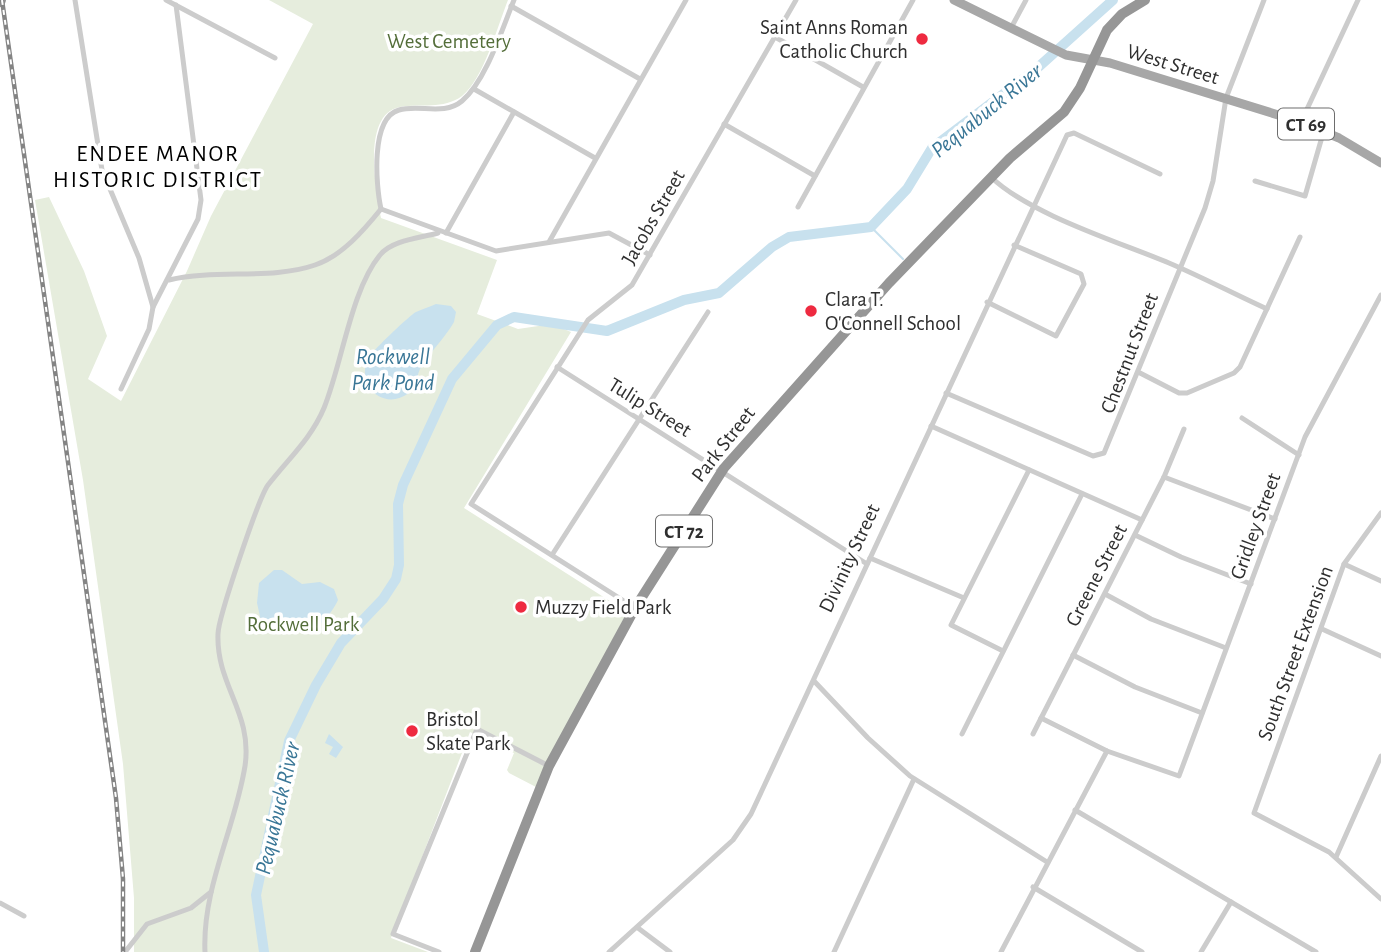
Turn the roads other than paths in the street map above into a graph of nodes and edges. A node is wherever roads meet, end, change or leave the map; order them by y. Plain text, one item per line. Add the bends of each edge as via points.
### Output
1 (75, 0) edge
2 (166, 0) edge
3 (686, 0) edge
4 (796, 0) edge
5 (913, 0) edge
6 (954, 0) edge
7 (1026, 0) edge
8 (1145, 0) edge
9 (1264, 0) edge
10 (1358, 0) edge
11 (512, 3) edge
12 (176, 5) junction
13 (1010, 29) junction
14 (775, 37) junction
15 (275, 58) dead end
16 (1091, 60) junction
17 (640, 79) junction
18 (863, 87) junction
19 (474, 89) junction
20 (1226, 98) junction
21 (514, 112) junction
22 (1301, 122) junction
23 (724, 124) junction
24 (1324, 130) junction
25 (595, 158) junction
26 (1380, 159) edge
27 (1160, 174) dead end
28 (815, 176) junction
29 (992, 177) junction
30 (1255, 181) dead end
31 (1033, 204) junction
32 (798, 207) dead end
33 (381, 209) junction
34 (438, 233) junction
35 (446, 233) junction
36 (1300, 237) dead end
37 (549, 242) junction
38 (1014, 245) junction
39 (650, 254) junction
40 (1179, 268) junction
41 (169, 280) junction
42 (1381, 295) edge
43 (986, 302) junction
44 (153, 307) junction
45 (1267, 309) junction
46 (708, 312) dead end
47 (557, 367) junction
48 (1140, 373) junction
49 (121, 389) dead end
50 (946, 393) junction
51 (1242, 418) dead end
52 (639, 419) junction
53 (931, 426) junction
54 (1184, 429) dead end
55 (1299, 455) junction
56 (722, 471) junction
57 (1030, 471) junction
58 (1164, 477) junction
59 (1082, 494) junction
60 (1381, 513) edge
61 (1275, 519) junction
62 (1142, 520) junction
63 (1135, 535) junction
64 (552, 555) junction
65 (869, 561) junction
66 (1344, 564) junction
67 (1381, 581) edge
68 (1251, 584) junction
69 (1105, 594) junction
70 (964, 598) junction
71 (635, 608) junction
72 (1322, 629) junction
73 (1226, 648) junction
74 (1003, 651) junction
75 (1073, 655) junction
76 (1381, 656) edge
77 (814, 681) junction
78 (1202, 713) junction
79 (1041, 718) junction
80 (962, 734) dead end
81 (1033, 734) dead end
82 (1107, 751) junction
83 (1381, 756) edge
84 (549, 766) junction
85 (914, 779) junction
86 (1075, 810) junction
87 (1336, 857) junction
88 (1047, 862) junction
89 (1033, 887) junction
90 (211, 892) junction
91 (1381, 899) edge
92 (1231, 902) junction
93 (0, 903) edge
94 (24, 916) dead end
95 (638, 928) junction
96 (124, 952) edge
97 (205, 952) edge
98 (439, 952) edge
99 (475, 952) edge
100 (609, 952) edge
101 (670, 952) edge
102 (834, 952) edge
103 (1001, 952) edge
104 (1142, 952) edge
105 (1201, 952) edge
106 (1316, 952) edge

1 - 44 street via 102,170
2 - 12 street
3 - 17 street
4 - 14 street, Jacobs Street
5 - 18 street
6 - 13 main road, West Street / CT 69
7 - 13 street
8 - 16 highway, CT 72 via 1113,23
9 - 20 street, Chestnut Street
10 - 22 street
11 - 17 street
11 - 19 street
12 - 15 street
12 - 41 street via 201,200 198,219
13 - 16 main road, West Street / CT 69 via 1064,54
14 - 18 street
14 - 23 street, Jacobs Street
16 - 20 main road, West Street / CT 69
16 - 29 highway, Park Street / CT 72 via 1067,108
17 - 25 street
18 - 28 street
19 - 21 street
19 - 33 street via 454,106 397,110 385,119 378,149
20 - 22 main road, West Street / CT 69
20 - 40 street, Chestnut Street via 1213,181
21 - 25 street
21 - 35 street
22 - 24 main road, West Street / CT 69
23 - 28 street
23 - 39 street, Jacobs Street
24 - 26 main road, West Street / CT 69
24 - 30 street via 1305,196
25 - 37 street
27 - 31 street, Divinity Street via 1074,133 1065,138
28 - 32 street
29 - 31 street
29 - 56 highway, Park Street / CT 72
31 - 38 street, Divinity Street
31 - 40 street
33 - 34 street
33 - 41 street via 345,247 317,265
34 - 35 street
34 - 90 street via 391,245 381,254 357,305 324,409 303,446 267,486 255,511 218,634 221,669 243,717 247,742 245,769
35 - 37 street via 496,251
36 - 45 street
37 - 39 street via 609,233
38 - 43 street, Divinity Street
38 - 43 street via 1081,274 1084,284 1056,335
39 - 47 street, Jacobs Street via 632,285 588,320
40 - 45 street
40 - 48 street, Chestnut Street
41 - 44 street
42 - 55 street, Gridley Street
43 - 50 street, Divinity Street
44 - 49 street via 149,329
45 - 48 street via 1234,373 1179,393
46 - 52 street
47 - 52 street, Tulip Street
47 - 64 street, Jacobs Street via 471,504
48 - 50 street, Chestnut Street via 1101,456
50 - 53 street, Divinity Street
51 - 55 street
52 - 56 street, Tulip Street
52 - 64 street
53 - 57 street
53 - 65 street, Divinity Street
54 - 58 street, Greene Street
55 - 61 street, Gridley Street
56 - 65 street, Tulip Street
56 - 71 highway, Park Street / CT 72
57 - 59 street
57 - 70 street
58 - 61 street
58 - 62 street, Greene Street
59 - 62 street
59 - 74 street
60 - 66 street, South Street Extension
61 - 68 street, Gridley Street
62 - 63 street, Greene Street
63 - 68 street
63 - 69 street, Greene Street
64 - 71 street
65 - 70 street, Tulip Street
65 - 77 street, Divinity Street
66 - 67 street
66 - 72 street, South Street Extension
68 - 73 street, Gridley Street
69 - 73 street via 1151,619
69 - 75 street, Greene Street
70 - 74 street via 951,625
71 - 84 highway, Park Street / CT 72
72 - 76 street
72 - 87 street, South Street Extension via 1254,813
73 - 78 street, Gridley Street
74 - 80 street
75 - 78 street via 1135,687
75 - 79 street, Greene Street
77 - 85 street via 874,745
77 - 95 street, Divinity Street via 751,814 733,840
78 - 82 street, Gridley Street via 1178,776
79 - 81 street, Greene Street
79 - 82 street
82 - 86 street
83 - 87 street
84 - 98 street via 477,729 393,934
84 - 99 highway, Park Street / CT 72
85 - 88 street
85 - 102 street
86 - 88 street
86 - 92 street
87 - 91 street
88 - 89 street
89 - 103 street
89 - 104 street
90 - 96 street via 191,908 147,924
90 - 97 street
92 - 105 street
92 - 106 street
93 - 94 street
95 - 100 street, Divinity Street
95 - 101 street

